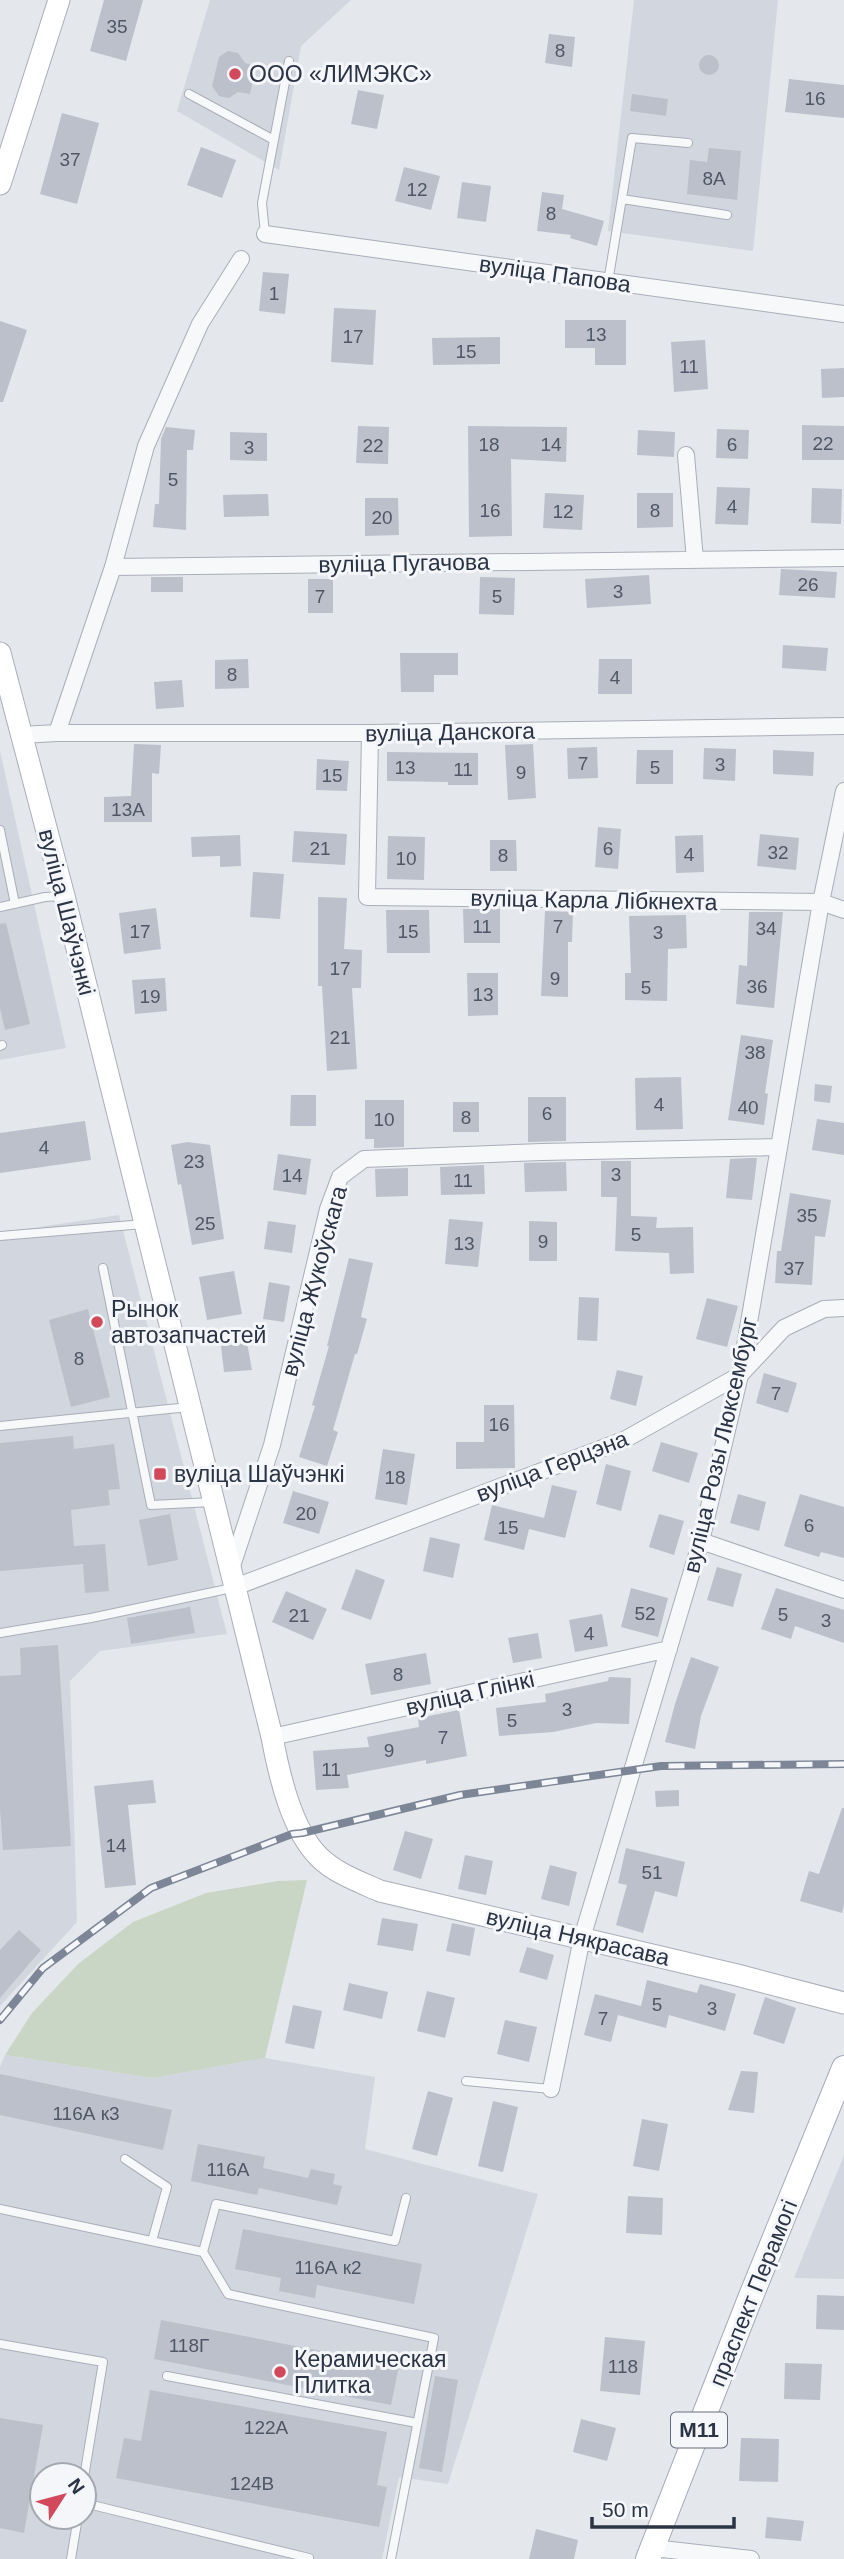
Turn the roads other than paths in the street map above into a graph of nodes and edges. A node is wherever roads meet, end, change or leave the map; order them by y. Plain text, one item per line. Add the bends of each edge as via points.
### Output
1 (58, 0) edge
2 (289, 61) dead end
3 (189, 94) dead end
4 (274, 140) junction
5 (688, 144) dead end
6 (0, 184) edge
7 (622, 200) junction
8 (727, 215) dead end
9 (265, 234) joint
10 (240, 259) dead end
11 (608, 282) junction
12 (844, 314) edge
13 (686, 455) dead end
14 (844, 558) edge
15 (695, 560) junction
16 (113, 567) junction
17 (0, 653) edge
18 (844, 726) edge
19 (57, 733) junction
20 (370, 733) junction
21 (21, 735) junction
22 (844, 791) edge
23 (0, 830) edge
24 (64, 896) junction
25 (821, 902) junction
26 (15, 904) junction
27 (0, 907) edge
28 (844, 910) edge
29 (778, 1147) junction
30 (144, 1224) junction
31 (0, 1236) edge
32 (103, 1268) dead end
33 (844, 1308) edge
34 (740, 1375) junction
35 (189, 1407) junction
36 (132, 1413) junction
37 (0, 1426) edge
38 (213, 1502) junction
39 (701, 1541) junction
40 (233, 1578) junction
41 (844, 1590) edge
42 (0, 1633) edge
43 (669, 1649) junction
44 (272, 1737) junction
45 (319, 1857) joint
46 (582, 1938) junction
47 (844, 2003) edge
48 (844, 2068) edge
49 (467, 2081) dead end
50 (551, 2089) joint
51 (125, 2159) dead end
52 (406, 2199) dead end
53 (0, 2209) edge
54 (152, 2241) junction
55 (203, 2252) junction
56 (0, 2344) edge
57 (167, 2376) dead end
58 (417, 2423) junction
59 (87, 2461) edge
60 (98, 2507) edge
61 (76, 2531) edge
62 (651, 2553) edge
63 (309, 2558) edge
64 (71, 2559) edge
65 (391, 2559) edge
66 (751, 2559) edge

1 - 6 main road
2 - 4 lane
3 - 4 lane
4 - 9 lane via 262,203
5 - 7 lane via 632,138
7 - 8 lane
7 - 11 lane
9 - 11 street, вуліца Папова
10 - 16 street via 200,324 146,446
11 - 12 street, вуліца Папова
13 - 15 street
14 - 15 street, вуліца Пугачова
15 - 16 street, вуліца Пугачова
16 - 19 street
17 - 21 main road, вуліца Шаўчэнкі
18 - 20 street, вуліца Данскога
19 - 20 street, вуліца Данскога
19 - 21 street
20 - 25 street, вуліца Карла Лібкнехта via 367,897
21 - 24 main road, вуліца Шаўчэнкі
22 - 25 street, вуліца Розы Люксембург
23 - 26 lane
24 - 26 lane
24 - 30 main road, вуліца Шаўчэнкі
25 - 28 street, вуліца Карла Лібкнехта
25 - 29 street, вуліца Розы Люксембург
26 - 27 lane
29 - 34 street, вуліца Розы Люксембург
29 - 40 street, вуліца Жукоўскага via 364,1159 340,1177
30 - 31 lane
30 - 35 main road, вуліца Шаўчэнкі
32 - 36 lane
33 - 34 street, вуліца Герцэна via 824,1309 784,1328
34 - 39 street, вуліца Розы Люксембург
34 - 40 street, вуліца Герцэна via 624,1440
35 - 36 lane
35 - 38 main road, вуліца Шаўчэнкі
36 - 37 lane
36 - 38 lane via 152,1505
38 - 40 main road, вуліца Шаўчэнкі
39 - 41 street
39 - 43 street, вуліца Розы Люксембург
40 - 42 lane via 91,1618
40 - 44 main road, вуліца Шаўчэнкі
43 - 44 street, вуліца Глінкі
43 - 46 street, вуліца Розы Люксембург
44 - 45 main road, вуліца Шаўчэнкі via 280,1779 302,1833
45 - 46 main road, вуліца Някрасава via 344,1875 380,1891
46 - 47 main road, вуліца Някрасава
46 - 50 street, вуліца Розы Люксембург
48 - 62 main road, праспект Перамогі / М11
49 - 50 lane
51 - 54 lane via 167,2187
52 - 55 lane via 396,2241 216,2204
53 - 54 lane
54 - 55 lane
55 - 58 lane via 228,2294 435,2338
56 - 59 lane via 103,2362
57 - 58 lane
58 - 65 lane
60 - 63 lane
61 - 64 lane
62 - 66 street

